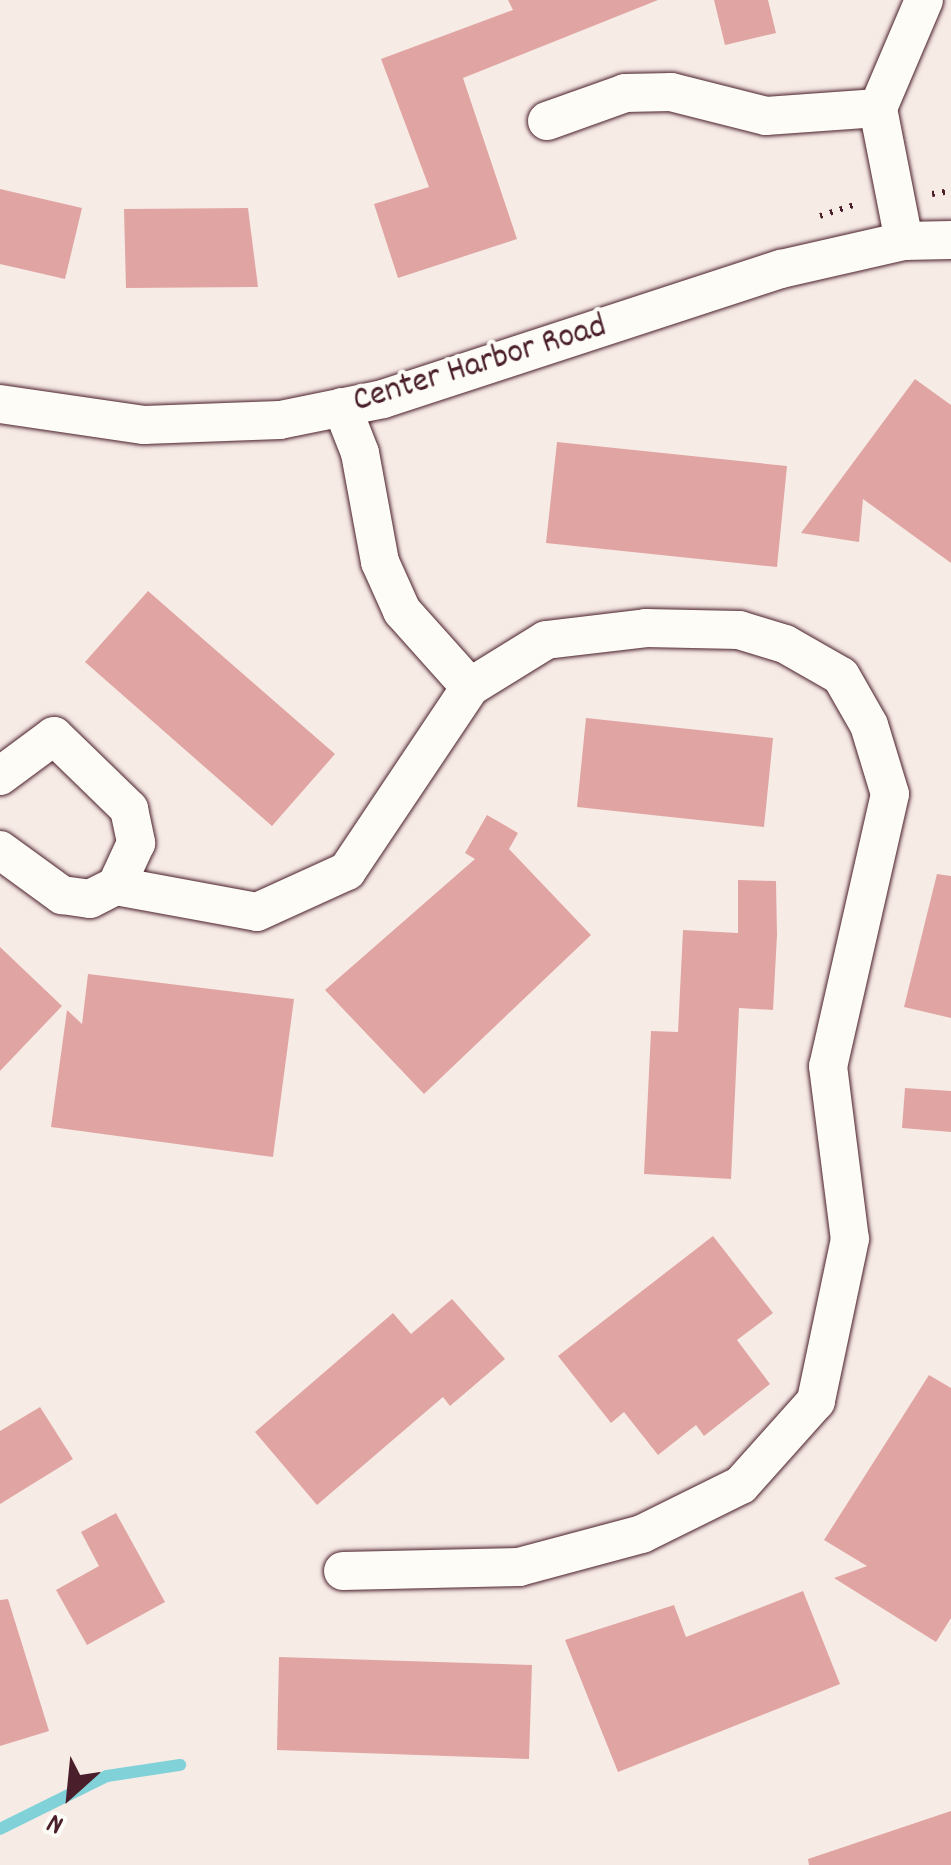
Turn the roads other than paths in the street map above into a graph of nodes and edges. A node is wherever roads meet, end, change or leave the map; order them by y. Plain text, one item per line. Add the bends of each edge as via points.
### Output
1 (924, 0) edge
2 (878, 108) junction
3 (547, 121) dead end
4 (951, 240) edge
5 (904, 241) junction
6 (0, 404) edge
7 (342, 407) junction
8 (470, 687) junction
9 (0, 776) edge
10 (0, 850) edge
11 (116, 886) junction
12 (343, 1571) dead end

1 - 2 street
2 - 3 street via 766,116 671,92 624,92
2 - 5 street
4 - 5 street, Center Harbor Road
5 - 7 street, Center Harbor Road via 781,270
6 - 7 street, Center Harbor Road via 199,426
7 - 8 street via 360,453 380,562 402,611
8 - 11 street via 347,871 257,912
8 - 12 street via 546,640 646,628 739,630 785,644 841,676 869,725 890,794 828,1066 850,1240 816,1401 741,1484 642,1534 520,1566
9 - 11 street via 54,736 129,809 136,843
10 - 11 street via 62,895 90,899

